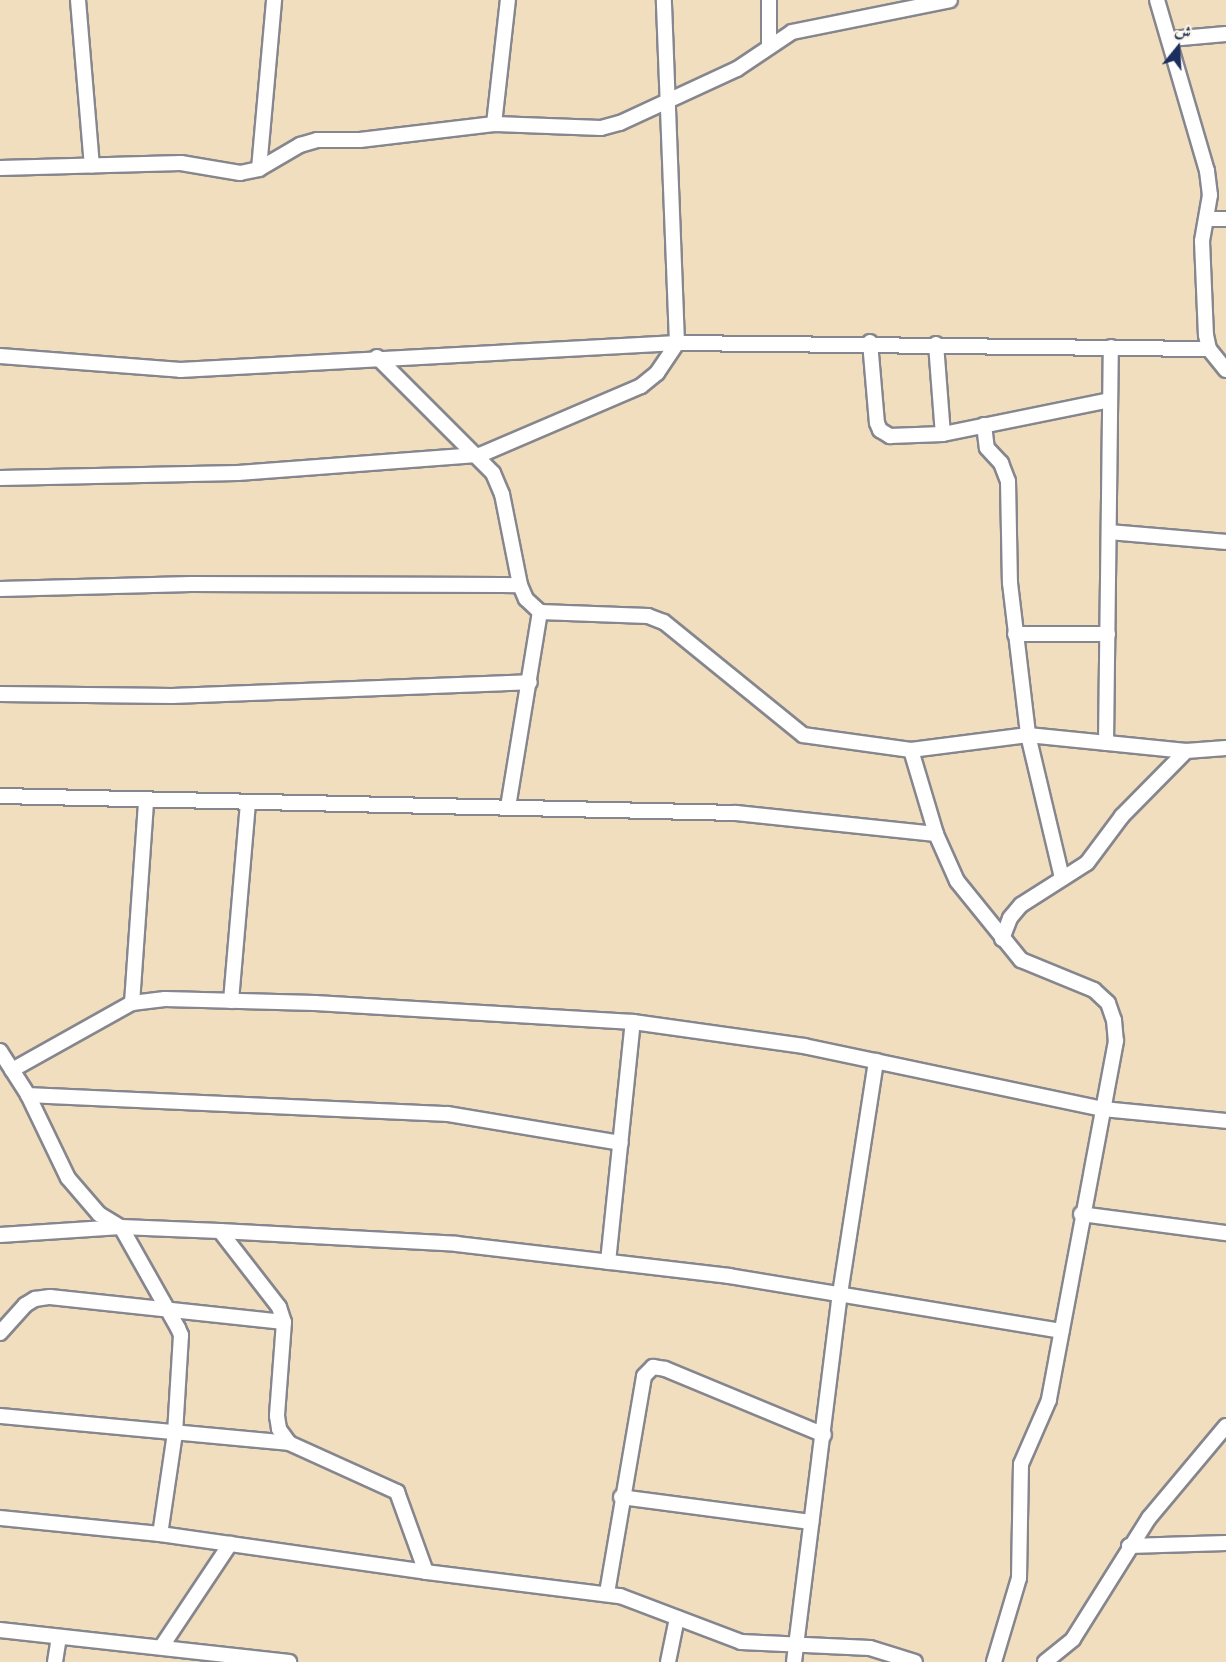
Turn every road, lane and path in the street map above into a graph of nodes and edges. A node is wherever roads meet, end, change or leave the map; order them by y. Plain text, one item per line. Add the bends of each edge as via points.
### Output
1 (78, 0) edge
2 (274, 0) edge
3 (508, 0) edge
4 (664, 0) edge
5 (769, 0) edge
6 (950, 0) edge
7 (1157, 0) edge
8 (1226, 34) edge
9 (1170, 39) junction
10 (769, 46) junction
11 (669, 101) junction
12 (494, 124) junction
13 (92, 165) junction
14 (0, 168) edge
15 (259, 169) junction
16 (1208, 219) junction
17 (1226, 219) edge
18 (870, 342) junction
19 (677, 343) junction
20 (936, 344) junction
21 (1111, 347) junction
22 (1209, 348) junction
23 (0, 356) edge
24 (377, 357) junction
25 (1224, 366) edge
26 (1110, 400) junction
27 (984, 425) junction
28 (943, 434) junction
29 (480, 455) junction
30 (0, 478) edge
31 (1110, 532) junction
32 (1226, 542) edge
33 (520, 585) junction
34 (0, 589) edge
35 (540, 612) junction
36 (1015, 634) junction
37 (1108, 634) junction
38 (530, 682) junction
39 (0, 694) edge
40 (1028, 735) junction
41 (1106, 743) junction
42 (1226, 748) edge
43 (911, 750) junction
44 (1186, 751) junction
45 (0, 796) edge
46 (146, 802) junction
47 (248, 803) junction
48 (508, 807) junction
49 (936, 834) junction
50 (1062, 878) junction
51 (1002, 939) junction
52 (231, 1000) junction
53 (132, 1003) junction
54 (633, 1022) junction
55 (0, 1051) edge
56 (876, 1062) junction
57 (12, 1070) junction
58 (28, 1095) junction
59 (1102, 1109) junction
60 (1226, 1121) edge
61 (621, 1143) junction
62 (1081, 1214) junction
63 (121, 1227) junction
64 (220, 1231) junction
65 (1226, 1233) edge
66 (0, 1235) edge
67 (608, 1262) junction
68 (840, 1294) junction
69 (168, 1311) junction
70 (284, 1322) junction
71 (1061, 1331) junction
72 (0, 1333) edge
73 (0, 1416) edge
74 (1226, 1425) edge
75 (1226, 1431) edge
76 (175, 1433) junction
77 (824, 1435) junction
78 (289, 1443) junction
79 (1211, 1443) junction
80 (621, 1497) junction
81 (0, 1518) edge
82 (812, 1522) junction
83 (160, 1534) junction
84 (1226, 1543) edge
85 (230, 1544) junction
86 (1129, 1546) junction
87 (426, 1572) junction
88 (607, 1593) junction
89 (678, 1618) junction
90 (0, 1630) edge
91 (59, 1637) junction
92 (162, 1646) junction
93 (796, 1646) junction
94 (54, 1662) edge
95 (289, 1662) edge
96 (668, 1662) edge
97 (794, 1662) edge
98 (915, 1662) edge
99 (994, 1662) edge
100 (1045, 1662) edge

1 - 13 street
2 - 15 street
3 - 12 street
4 - 11 street
5 - 10 street
6 - 10 street via 812,25
7 - 9 street
8 - 9 street
9 - 16 street via 1207,171
10 - 11 street via 737,69
11 - 12 street via 601,128
11 - 19 street
12 - 15 street via 360,140 317,140 300,145
13 - 14 street
13 - 15 street via 198,164 240,172
16 - 17 street
16 - 22 street via 1202,241
18 - 19 street
18 - 20 street
18 - 28 street via 880,430 890,436
19 - 24 street
19 - 29 street via 657,373 641,386
20 - 21 street
20 - 28 street
21 - 22 street
21 - 26 street
22 - 25 street
23 - 24 street via 180,370
24 - 29 street
26 - 27 street
26 - 31 street
27 - 28 street
27 - 36 street via 987,448 1001,463 1008,481
29 - 30 street via 238,473
29 - 33 street via 494,472 502,494
31 - 32 street
31 - 37 street
33 - 34 street via 191,584
33 - 35 street via 526,599
35 - 38 street
35 - 43 street via 648,616 683,636 803,735
36 - 37 street
36 - 40 street
37 - 41 street
38 - 39 street via 172,696
38 - 48 street
40 - 41 street
40 - 43 street
40 - 50 street
41 - 44 street
42 - 44 street
43 - 49 street
44 - 50 street via 1122,816 1087,863
45 - 46 street
46 - 47 street
46 - 53 street
47 - 48 street
47 - 52 street
48 - 49 street via 736,813
49 - 51 street via 957,881
50 - 51 street via 1021,905 1010,918
51 - 59 street via 1022,960 1094,990 1108,1003 1116,1041
52 - 53 street
52 - 54 street
53 - 57 street
54 - 56 street via 804,1046
54 - 61 street
55 - 57 street
56 - 59 street
56 - 68 street
57 - 58 street
58 - 61 street via 448,1114
58 - 63 street via 68,1178 84,1201
59 - 60 street
59 - 62 street
61 - 67 street
62 - 65 street
62 - 71 street
63 - 64 street
63 - 66 street
63 - 69 street
64 - 67 street via 457,1244
64 - 70 street via 279,1307
67 - 68 street
68 - 71 street
68 - 77 street
69 - 70 street
69 - 72 street via 35,1299
69 - 76 street via 181,1335
70 - 78 street via 277,1416
71 - 99 street via 1049,1400 1021,1464 1019,1578
73 - 76 street
74 - 79 street
75 - 79 street
76 - 78 street
76 - 83 street
77 - 80 street via 652,1367 644,1376
77 - 82 street
78 - 87 street via 397,1492
79 - 86 street
80 - 82 street
80 - 88 street
81 - 83 street
82 - 93 street
83 - 85 street
84 - 86 street
85 - 87 street
85 - 92 street
86 - 100 street via 1078,1632
87 - 88 street
88 - 89 street
89 - 93 street via 741,1642
89 - 96 street
90 - 91 street
91 - 92 street
91 - 94 street
92 - 95 street
93 - 97 street
93 - 98 street via 870,1648

